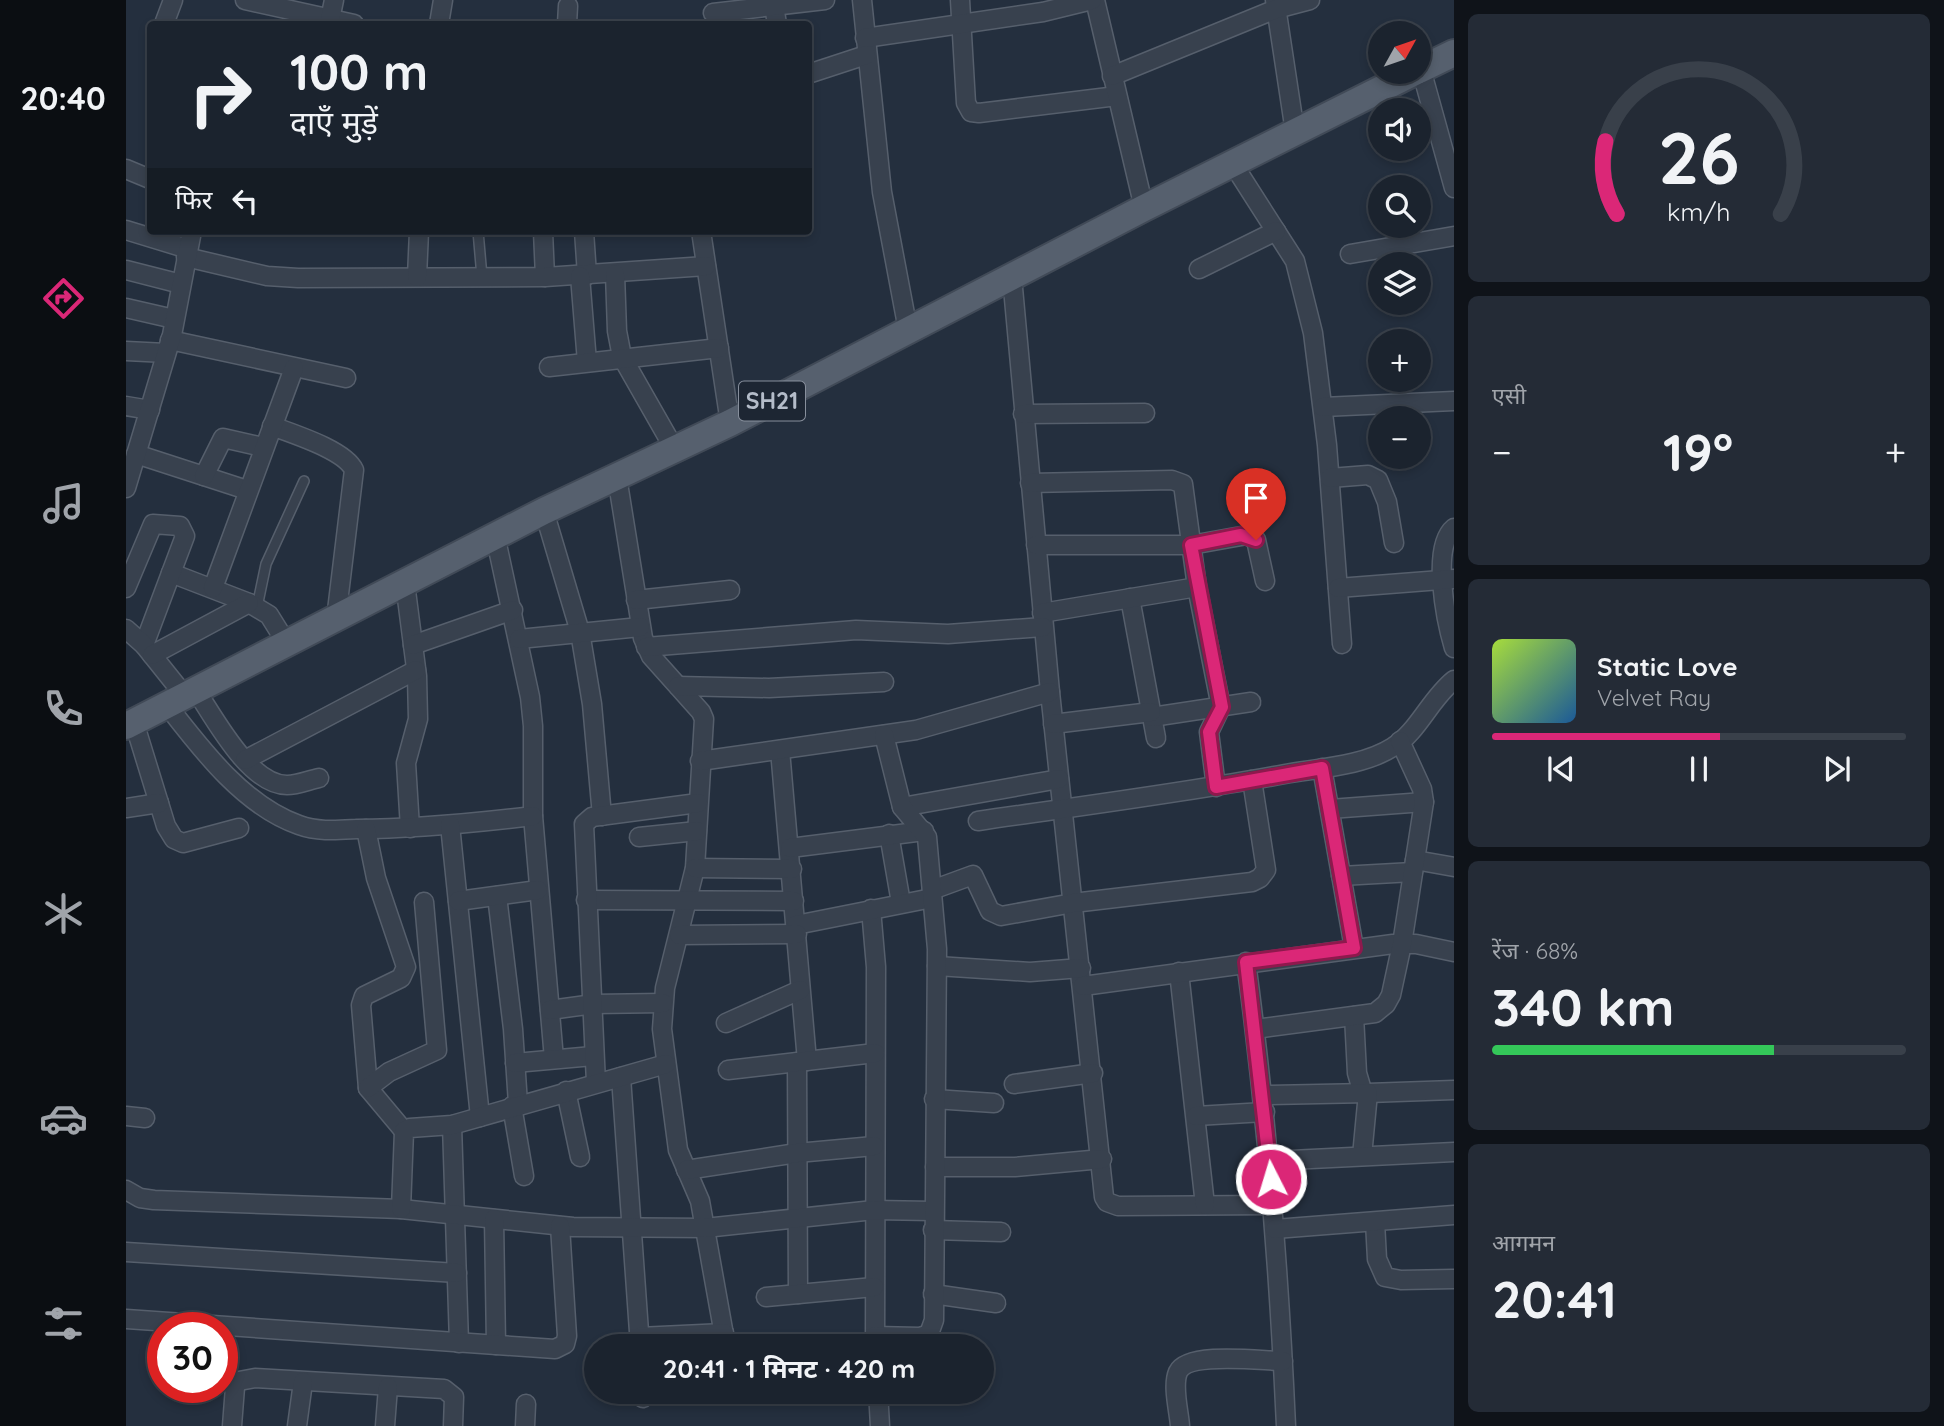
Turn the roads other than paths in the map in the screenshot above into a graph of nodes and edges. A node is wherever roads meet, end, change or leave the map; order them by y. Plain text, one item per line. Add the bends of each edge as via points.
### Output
1 (173, 0) edge
2 (245, 0) edge
3 (334, 0) edge
4 (443, 0) edge
5 (825, 0) edge
6 (862, 0) edge
7 (960, 0) edge
8 (1093, 0) edge
9 (1310, 0) edge
10 (1275, 4) edge
11 (568, 6) dead end
12 (774, 6) junction
13 (713, 12) edge
14 (165, 21) edge
15 (326, 21) edge
16 (330, 21) edge
17 (440, 21) edge
18 (567, 21) edge
19 (776, 21) edge
20 (962, 24) junction
21 (865, 47) junction
22 (1454, 53) edge
23 (1432, 63) edge
24 (812, 73) edge
25 (1112, 76) junction
26 (1390, 84) edge
27 (1422, 84) edge
28 (1117, 96) junction
29 (1295, 132) junction
30 (1233, 164) junction
31 (126, 169) edge
32 (147, 178) edge
33 (1454, 188) edge
34 (1144, 208) junction
35 (126, 230) edge
36 (1276, 231) junction
37 (191, 235) edge
38 (419, 235) edge
39 (478, 235) edge
40 (543, 235) edge
41 (584, 235) edge
42 (701, 235) edge
43 (1454, 236) edge
44 (187, 253) junction
45 (1350, 254) dead end
46 (705, 266) junction
47 (126, 270) edge
48 (1199, 270) dead end
49 (615, 274) junction
50 (583, 275) junction
51 (417, 277) junction
52 (482, 277) junction
53 (545, 277) junction
54 (1012, 277) junction
55 (181, 284) junction
56 (126, 308) edge
57 (174, 319) junction
58 (908, 330) junction
59 (168, 346) junction
60 (719, 348) junction
61 (126, 351) edge
62 (622, 357) junction
63 (587, 362) junction
64 (549, 367) dead end
65 (294, 368) junction
66 (346, 378) dead end
67 (1454, 401) edge
68 (126, 406) edge
69 (1322, 407) junction
70 (150, 410) junction
71 (1145, 413) dead end
72 (1023, 414) junction
73 (730, 423) junction
74 (272, 426) junction
75 (264, 447) junction
76 (674, 450) junction
77 (131, 461) edge
78 (204, 476) junction
79 (617, 477) junction
80 (1331, 478) junction
81 (304, 481) dead end
82 (1030, 483) junction
83 (126, 488) edge
84 (247, 490) junction
85 (544, 511) junction
86 (1454, 528) edge
87 (495, 535) junction
88 (1394, 543) dead end
89 (1036, 545) junction
90 (1191, 545) junction
91 (171, 573) junction
92 (1448, 579) edge
93 (1265, 581) dead end
94 (405, 583) junction
95 (1198, 587) junction
96 (1338, 587) junction
97 (126, 588) edge
98 (213, 588) junction
99 (730, 590) dead end
100 (1130, 598) junction
101 (636, 600) junction
102 (253, 605) junction
103 (513, 610) junction
104 (336, 619) junction
105 (1043, 620) junction
106 (640, 627) junction
107 (126, 629) edge
108 (580, 632) junction
109 (519, 639) junction
110 (287, 643) junction
111 (1342, 644) dead end
112 (413, 645) junction
113 (646, 647) junction
114 (1454, 648) edge
115 (148, 650) junction
116 (416, 670) junction
117 (1454, 680) edge
118 (884, 682) dead end
119 (678, 686) junction
120 (1050, 692) junction
121 (182, 696) junction
122 (1251, 702) dead end
123 (1222, 707) junction
124 (1152, 714) junction
125 (130, 724) edge
126 (1054, 724) junction
127 (884, 735) junction
128 (1156, 738) dead end
129 (1400, 741) junction
130 (780, 750) junction
131 (245, 760) junction
132 (700, 761) junction
133 (1322, 768) junction
134 (319, 778) dead end
135 (1059, 779) junction
136 (1252, 780) junction
137 (1216, 787) junction
138 (1424, 802) junction
139 (159, 803) junction
140 (698, 803) junction
141 (902, 807) junction
142 (126, 808) edge
143 (1063, 808) junction
144 (1330, 808) junction
145 (533, 816) junction
146 (602, 816) junction
147 (978, 821) dead end
148 (450, 825) junction
149 (239, 828) dead end
150 (410, 828) junction
151 (366, 830) junction
152 (697, 831) junction
153 (924, 831) junction
154 (889, 834) junction
155 (639, 837) dead end
156 (790, 848) junction
157 (1414, 866) junction
158 (1454, 867) edge
159 (695, 868) junction
160 (792, 869) junction
161 (1341, 876) junction
162 (538, 890) junction
163 (932, 894) junction
164 (497, 896) junction
165 (586, 900) junction
166 (458, 901) junction
167 (689, 901) junction
168 (794, 901) junction
169 (424, 902) dead end
170 (901, 903) junction
171 (1073, 903) junction
172 (871, 909) junction
173 (796, 929) junction
174 (680, 935) junction
175 (1402, 944) junction
176 (1354, 948) junction
177 (1454, 952) edge
178 (1246, 962) junction
179 (937, 966) junction
180 (1180, 972) junction
181 (1082, 977) junction
182 (800, 990) junction
183 (663, 1003) junction
184 (594, 1004) junction
185 (550, 1010) junction
186 (1354, 1016) junction
187 (726, 1023) dead end
188 (1255, 1029) junction
189 (875, 1053) junction
190 (593, 1056) junction
191 (554, 1059) junction
192 (802, 1061) junction
193 (515, 1063) junction
194 (666, 1065) junction
195 (728, 1070) dead end
196 (1093, 1073) junction
197 (621, 1077) junction
198 (596, 1083) junction
199 (1014, 1084) dead end
200 (368, 1088) junction
201 (1454, 1090) edge
202 (566, 1091) junction
203 (1368, 1093) junction
204 (934, 1100) junction
205 (994, 1103) dead end
206 (1265, 1104) junction
207 (515, 1105) junction
208 (126, 1116) edge
209 (1196, 1116) junction
210 (480, 1117) junction
211 (145, 1118) dead end
212 (452, 1125) junction
213 (404, 1131) junction
214 (874, 1146) junction
215 (1454, 1152) edge
216 (797, 1153) junction
217 (1362, 1156) junction
218 (580, 1157) dead end
219 (1102, 1159) junction
220 (1270, 1161) junction
221 (934, 1167) junction
222 (686, 1170) junction
223 (524, 1176) dead end
224 (131, 1197) edge
225 (1205, 1205) junction
226 (1273, 1205) junction
227 (401, 1209) junction
228 (874, 1210) junction
229 (933, 1210) junction
230 (455, 1214) junction
231 (1454, 1215) edge
232 (798, 1218) junction
233 (494, 1219) junction
234 (1375, 1222) junction
235 (560, 1226) junction
236 (633, 1227) junction
237 (705, 1228) junction
238 (1275, 1229) junction
239 (933, 1230) junction
240 (1001, 1232) dead end
241 (126, 1252) edge
242 (457, 1273) junction
243 (1454, 1279) edge
244 (874, 1287) junction
245 (798, 1294) junction
246 (933, 1294) junction
247 (766, 1297) dead end
248 (996, 1303) dead end
249 (126, 1319) edge
250 (640, 1334) edge
251 (724, 1334) edge
252 (875, 1334) edge
253 (929, 1334) edge
254 (459, 1343) junction
255 (496, 1345) junction
256 (1283, 1361) junction
257 (303, 1382) junction
258 (388, 1387) junction
259 (526, 1404) dead end
260 (879, 1404) edge
261 (232, 1426) edge
262 (297, 1426) edge
263 (384, 1426) edge
264 (453, 1426) edge
265 (525, 1426) edge
266 (880, 1426) edge
267 (1180, 1426) edge
268 (1286, 1426) edge

1 - 14 street
2 - 15 street
3 - 16 street
4 - 17 street
5 - 12 street
6 - 21 street
7 - 20 street
8 - 20 street
8 - 25 street
9 - 10 street
10 - 25 street
10 - 29 street
11 - 18 street
12 - 13 street
12 - 19 street
20 - 21 street
20 - 28 street via 966,103 971,111
21 - 24 street
21 - 58 street via 882,192
22 - 23 main road, SH21
25 - 28 street
26 - 29 main road, SH21
27 - 33 street
28 - 34 street
29 - 30 main road, SH21
30 - 34 main road, SH21
30 - 36 street
31 - 32 street
34 - 54 main road, SH21
35 - 44 street
36 - 48 street
36 - 69 street via 1300,276 1313,332
37 - 44 street
38 - 51 street
39 - 52 lane
40 - 53 street
41 - 50 street
42 - 46 street
43 - 45 street
44 - 51 street via 282,277
44 - 55 street
46 - 49 street
46 - 60 street
47 - 55 street
49 - 50 street
49 - 62 street
50 - 53 street
50 - 63 street
51 - 52 street
52 - 53 street
54 - 58 main road, SH21
54 - 72 street
55 - 57 street
56 - 57 street
57 - 59 street
58 - 73 main road, SH21
59 - 61 street
59 - 65 street
59 - 70 street
60 - 62 street
60 - 73 street
62 - 63 street
62 - 76 street
63 - 64 street
65 - 66 street
65 - 74 street
67 - 69 street
68 - 70 street
69 - 80 street
70 - 77 street
71 - 72 street
72 - 82 street
73 - 76 main road, SH21
74 - 75 street
74 - 104 street via 332,452 354,470
75 - 78 street via 223,438
75 - 84 street
76 - 79 main road, SH21
77 - 78 street
77 - 83 street
78 - 84 street
79 - 85 main road, SH21
79 - 101 street
80 - 88 street via 1368,475 1378,480
80 - 96 street
81 - 102 lane via 266,564
82 - 89 street
82 - 90 street via 1178,480 1185,488
84 - 98 street
85 - 87 main road, SH21
85 - 108 street
86 - 92 street via 1443,544
87 - 94 main road, SH21
87 - 103 street
89 - 90 street
89 - 105 street
90 - 93 street via 1252,536
90 - 95 street
91 - 97 street via 184,530 173,524 153,524
91 - 98 street
91 - 115 street
92 - 96 street
92 - 114 street
94 - 104 main road, SH21
94 - 112 street
95 - 100 street
95 - 123 street
96 - 111 street
98 - 102 street
99 - 101 street
100 - 105 street
100 - 124 street
101 - 106 street
102 - 110 street via 274,622
102 - 115 street
103 - 109 street
103 - 112 street
104 - 110 main road, SH21
105 - 113 street via 948,634 856,630
105 - 120 street
106 - 108 street
106 - 113 street
107 - 115 street
108 - 109 street
108 - 146 street
109 - 145 street via 533,726
110 - 121 main road, SH21
112 - 116 street
113 - 119 street
115 - 121 street
116 - 131 street
116 - 150 street via 417,727 406,763
117 - 129 street
118 - 119 street via 769,688
119 - 132 street via 704,719
120 - 126 street
120 - 127 street via 957,720
121 - 125 main road, SH21
121 - 131 street
121 - 151 street via 222,772 279,815 311,829
122 - 123 street
123 - 124 street
123 - 137 street via 1209,732
124 - 126 street
124 - 128 street
125 - 139 street
126 - 135 street
127 - 130 street
127 - 141 street
129 - 133 street via 1372,756
129 - 138 street
130 - 132 street
130 - 156 street
131 - 134 street via 280,785
132 - 140 street
133 - 136 street
133 - 144 street
135 - 141 street
135 - 143 street
136 - 137 street
136 - 171 street via 1266,870 1260,878
137 - 143 street
138 - 144 street
138 - 157 street
139 - 142 street
139 - 149 street via 177,842
140 - 146 street
140 - 152 street
141 - 153 street
143 - 147 street
143 - 171 street
144 - 161 street
145 - 148 street
145 - 162 street
146 - 165 street via 587,820 582,832
148 - 150 street
148 - 166 street
150 - 151 street
151 - 200 street via 379,889 406,967 401,978 364,996 361,1005
152 - 155 street
152 - 159 street
153 - 154 street
153 - 163 street
154 - 156 street
154 - 170 street
156 - 160 street
157 - 158 street
157 - 161 street
157 - 175 street
159 - 160 street
159 - 167 street
160 - 168 street
161 - 176 street
162 - 164 street
162 - 185 street
163 - 170 street
163 - 171 street via 973,876 990,911 1001,916
163 - 179 street
164 - 166 street
164 - 193 street
165 - 167 street
165 - 184 street
166 - 210 street
167 - 168 street
167 - 174 street
168 - 173 street
169 - 200 street via 437,1050 389,1072
170 - 172 street
171 - 181 street
172 - 173 street
172 - 189 street
173 - 174 street
173 - 182 street
174 - 183 street
175 - 176 street
175 - 177 street
175 - 186 street via 1386,1004 1375,1013
176 - 178 street
178 - 180 street
178 - 188 street
179 - 181 street
179 - 204 street
180 - 181 street
180 - 209 street
181 - 196 street
182 - 187 street
182 - 192 street
183 - 184 street
183 - 194 street
184 - 185 street
184 - 190 street
185 - 191 street
186 - 188 street
186 - 203 street via 1358,1083
188 - 206 street
189 - 192 street
189 - 214 street
190 - 191 street
190 - 198 street
191 - 193 street
192 - 195 street
192 - 216 street
193 - 207 street
194 - 197 street
194 - 222 street via 678,1150
196 - 199 street
196 - 219 street
197 - 198 street
197 - 236 street
198 - 202 street
200 - 213 street
201 - 203 street
202 - 207 street
202 - 218 street
203 - 206 street
203 - 217 street
204 - 205 street
204 - 221 street
206 - 209 street
206 - 220 street
207 - 210 street
207 - 223 street
208 - 211 street
209 - 225 street
210 - 212 street
212 - 213 street
212 - 230 street
213 - 227 street
214 - 216 street
214 - 228 street
215 - 217 street
216 - 222 street
216 - 232 street
217 - 220 street
219 - 221 street via 1015,1167
219 - 225 street via 1104,1197 1112,1205
220 - 226 street
221 - 229 street
222 - 237 street via 697,1189
224 - 227 street
225 - 226 street
226 - 238 street
227 - 230 street
228 - 229 street
228 - 232 street
228 - 244 street
229 - 239 street
230 - 233 street
230 - 242 street
231 - 234 street
232 - 237 street
232 - 245 street
233 - 235 street
233 - 255 street
234 - 238 street
234 - 243 street via 1377,1259 1385,1277
235 - 236 street
235 - 255 street via 565,1344 555,1349
236 - 237 street
236 - 250 street
237 - 251 street
238 - 256 street
239 - 240 street
239 - 246 street
241 - 242 street
242 - 254 street
244 - 245 street
244 - 252 street
245 - 247 street
246 - 248 street
246 - 253 street via 934,1320
249 - 254 street
254 - 255 street
256 - 267 street via 1188,1362 1176,1380
256 - 268 street
257 - 258 street
257 - 261 street via 239,1381
257 - 262 street
258 - 263 street
258 - 264 street via 451,1392
259 - 265 street
260 - 266 street

